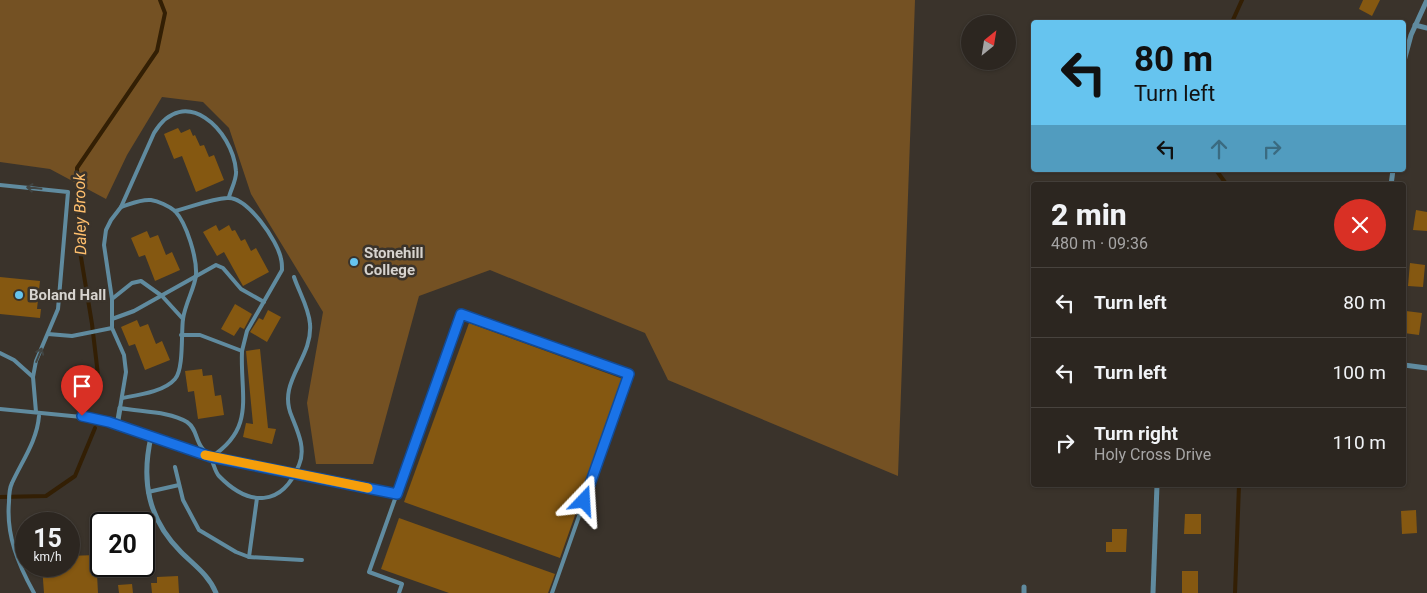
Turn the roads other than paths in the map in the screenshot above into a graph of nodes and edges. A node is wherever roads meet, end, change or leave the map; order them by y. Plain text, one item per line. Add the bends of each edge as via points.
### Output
1 (1427, 0) edge
2 (1415, 26) junction
3 (1427, 28) edge
4 (1406, 50) edge
5 (0, 185) edge
6 (229, 197) junction
7 (121, 207) junction
8 (175, 211) junction
9 (196, 277) junction
10 (294, 277) dead end
11 (162, 296) junction
12 (112, 299) junction
13 (264, 302) junction
14 (112, 319) junction
15 (183, 319) junction
16 (112, 328) junction
17 (48, 334) junction
18 (181, 335) junction
19 (242, 351) junction
20 (0, 353) edge
21 (1406, 365) edge
22 (1427, 368) edge
23 (33, 377) junction
24 (122, 398) junction
25 (0, 408) edge
26 (120, 408) junction
27 (38, 414) junction
28 (117, 426) junction
29 (151, 437) junction
30 (211, 457) junction
31 (175, 467) dead end
32 (295, 472) junction
33 (179, 485) junction
34 (1157, 487) edge
35 (148, 492) junction
36 (397, 494) junction
37 (256, 498) junction
38 (249, 557) junction
39 (302, 560) dead end
40 (34, 593) edge
41 (216, 593) edge
42 (399, 593) edge
43 (552, 593) edge
44 (1153, 593) edge

1 - 2 street
2 - 3 street
2 - 4 street
17 -> 5 lane via 58,309 68,192
6 - 7 lane via 236,172 233,156 213,124 189,110 175,112 161,122
6 - 8 lane
6 - 13 lane via 254,213 282,259 282,270
7 - 8 lane via 151,200
7 - 12 lane via 108,225 104,245
8 - 9 lane via 192,246
9 - 11 lane
9 - 13 lane via 220,265 241,288
9 - 15 lane
10 - 32 lane via 310,325 306,351 287,391 302,451
11 - 12 lane via 141,281 132,282
11 - 14 lane
11 - 15 lane
12 - 14 lane
13 - 19 lane via 247,331
14 - 16 lane
15 - 18 lane
16 - 17 lane via 72,336
16 - 24 lane via 124,355 126,372
23 -> 17 lane
18 - 19 lane via 200,335
18 - 24 lane via 176,378 164,387
19 - 30 lane via 244,411 237,431 225,448
20 - 23 lane via 14,360
21 - 22 street
23 - 27 lane
24 - 26 lane
25 - 27 lane
26 - 28 street
26 - 30 lane via 179,418 195,430 201,447
27 - 28 lane via 92,418
27 - 40 lane via 34,437 11,484 8,504 12,547
28 - 29 lane
29 - 30 lane
29 - 35 street via 146,467
30 - 32 lane
30 - 37 lane via 218,475
31 - 33 lane
32 - 36 lane
32 - 37 lane via 277,494 266,499
33 - 35 lane
33 - 38 lane via 199,530
34 - 44 street
35 - 41 street via 166,534 201,570
36 - 42 lane via 369,572 402,584
36 - 43 lane via 461,314 629,374
37 - 38 lane
38 - 39 lane

